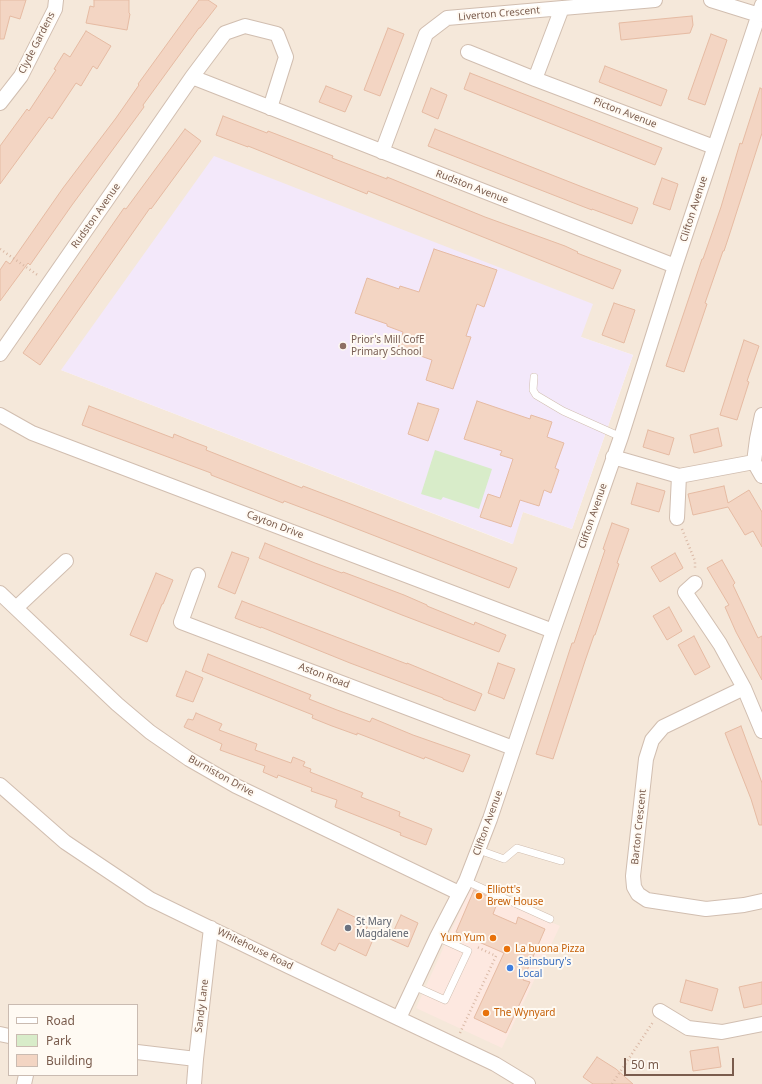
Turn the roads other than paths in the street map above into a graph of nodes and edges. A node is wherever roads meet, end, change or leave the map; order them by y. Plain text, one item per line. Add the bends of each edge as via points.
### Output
1 (56, 0) edge
2 (655, 0) edge
3 (711, 0) edge
4 (562, 8) junction
5 (760, 10) edge
6 (468, 52) dead end
7 (192, 77) junction
8 (535, 79) junction
9 (0, 103) edge
10 (270, 108) junction
11 (714, 147) junction
12 (382, 152) junction
13 (675, 266) junction
14 (0, 354) edge
15 (534, 377) dead end
16 (0, 414) edge
17 (762, 415) edge
18 (621, 437) junction
19 (613, 457) junction
20 (754, 462) junction
21 (679, 476) junction
22 (762, 476) edge
23 (677, 518) road end
24 (66, 561) dead end
25 (198, 575) dead end
26 (695, 583) road end
27 (0, 592) edge
28 (16, 608) junction
29 (553, 631) junction
30 (744, 688) junction
31 (762, 731) edge
32 (513, 748) junction
33 (0, 785) edge
34 (479, 850) junction
35 (561, 861) dead end
36 (462, 887) junction
37 (762, 901) edge
38 (550, 919) dead end
39 (211, 928) junction
40 (437, 937) junction
41 (414, 986) junction
42 (659, 1012) road end
43 (399, 1018) junction
44 (762, 1024) edge
45 (138, 1052) edge
46 (196, 1059) junction
47 (194, 1084) edge
48 (528, 1084) edge

1 - 9 street, Clyde Gardens via 55,9 21,76
2 - 4 street, Liverton Crescent
3 - 5 street
4 - 8 street
4 - 12 street, Liverton Crescent via 447,18 426,34
5 - 11 street, Clifton Avenue
6 - 8 street, Picton Avenue
7 - 10 street, Rudston Avenue
7 - 10 street, Rudston Avenue via 225,33 245,26 277,34 286,57
7 - 14 street, Rudston Avenue
8 - 11 street, Picton Avenue
10 - 12 street, Rudston Avenue
11 - 13 street, Clifton Avenue
12 - 13 street, Rudston Avenue
13 - 18 street, Clifton Avenue
15 - 18 lane via 532,390 536,395
16 - 29 street, Cayton Drive via 32,433
17 - 20 street
18 - 19 street, Clifton Avenue
19 - 21 street
19 - 29 street, Clifton Avenue
20 - 21 street
20 - 22 street
21 - 23 street
24 - 28 street
25 - 32 street, Aston Road via 182,622
26 - 30 street via 685,592 720,644
27 - 28 street, Burniston Drive
28 - 36 street, Burniston Drive via 117,704 150,732 189,759 236,786
29 - 32 street, Clifton Avenue
30 - 31 street
30 - 37 street, Barton Crescent via 663,727 652,740 646,759 633,876 638,894 647,900 706,909
32 - 34 street, Clifton Avenue
33 - 39 street, Whitehouse Road via 65,842 150,899
34 - 35 lane via 504,859 517,848
34 - 36 street, Clifton Avenue
36 - 38 lane
36 - 40 street, Clifton Avenue
39 - 43 street, Whitehouse Road
39 - 46 street, Sandy Lane
40 - 41 street, Clifton Avenue
40 - 41 lane via 468,951 445,1000
41 - 43 street, Clifton Avenue
42 - 44 street via 688,1028 722,1032
43 - 48 street, Whitehouse Road via 496,1064
45 - 46 street
46 - 47 street, Sandy Lane

